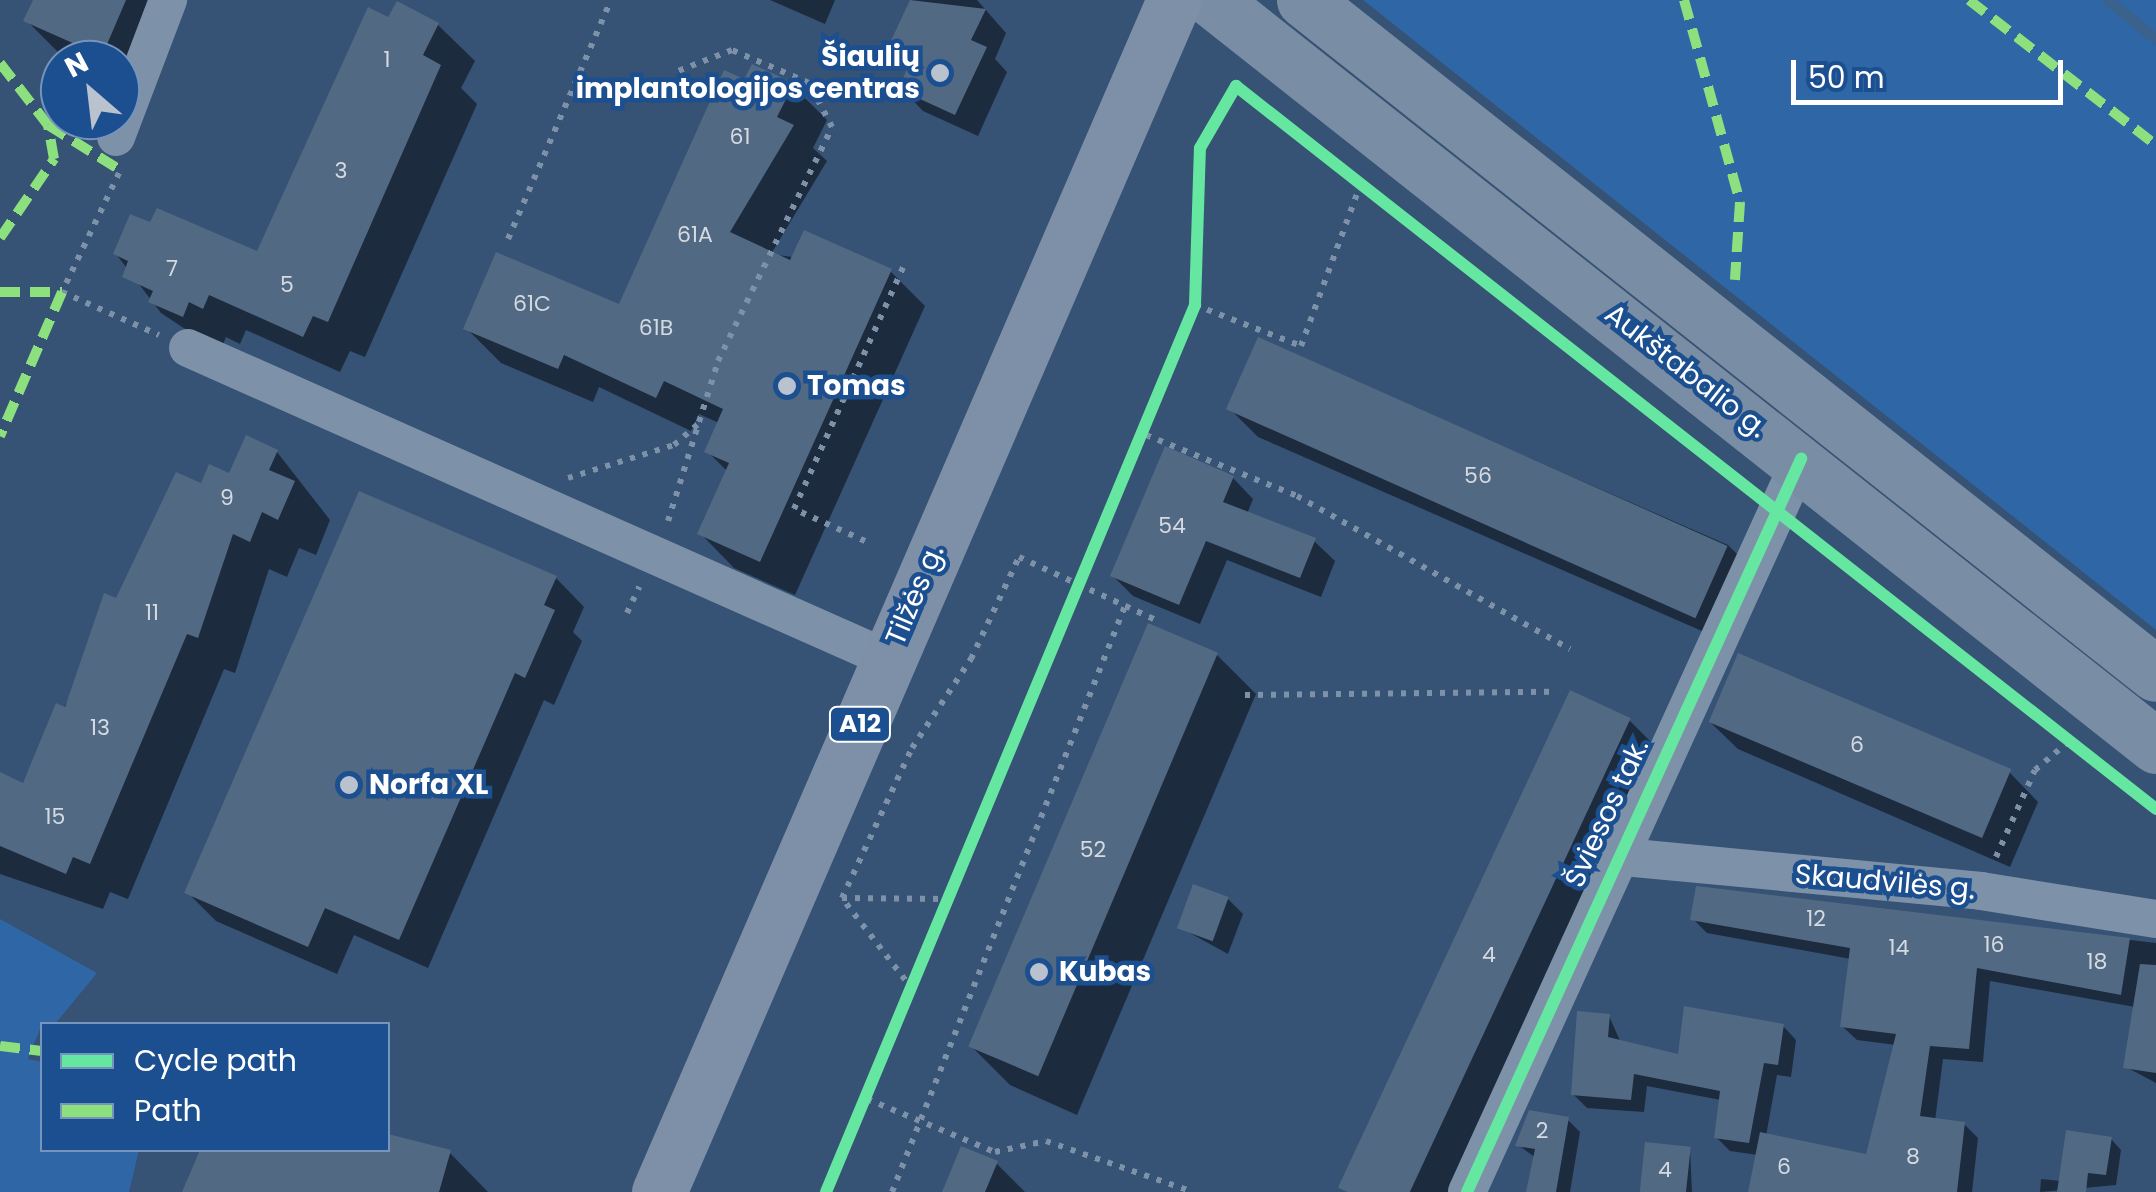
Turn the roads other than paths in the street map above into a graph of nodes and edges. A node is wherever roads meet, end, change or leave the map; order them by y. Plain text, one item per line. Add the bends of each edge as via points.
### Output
1 (168, 0) edge
2 (1174, 0) edge
3 (1212, 0) edge
4 (1304, 0) edge
5 (121, 147) road end
6 (188, 348) road end
7 (1801, 459) junction
8 (888, 658) junction
9 (2156, 674) edge
10 (2156, 746) edge
11 (1613, 856) junction
12 (2156, 919) edge
13 (659, 1192) edge
14 (1467, 1192) edge

1 - 5 street
2 - 8 highway, Tilžės g. / A12
3 - 7 main road, Aukštabalio g.
4 - 9 main road, Aukštabalio g.
6 - 8 street
7 - 10 main road, Aukštabalio g.
7 - 11 street, Šviesos tak.
8 - 13 highway, Tilžės g. / A12
11 - 12 street, Skaudvilės g. via 1981,890
11 - 14 street, Šviesos tak.

